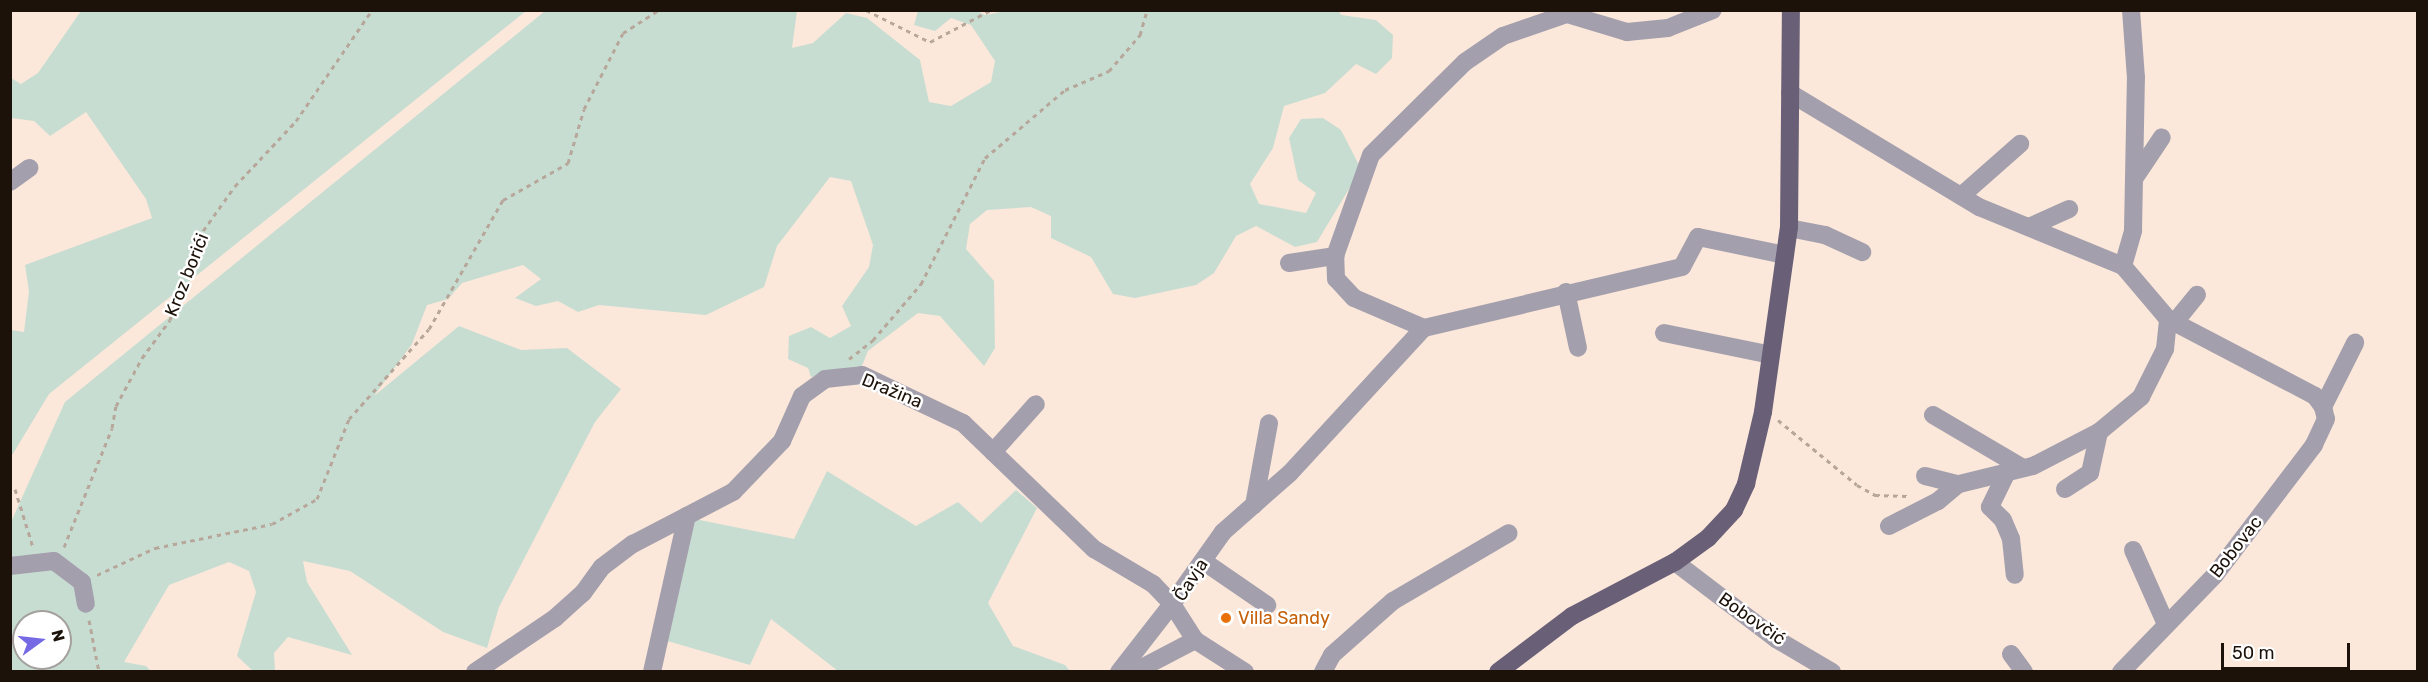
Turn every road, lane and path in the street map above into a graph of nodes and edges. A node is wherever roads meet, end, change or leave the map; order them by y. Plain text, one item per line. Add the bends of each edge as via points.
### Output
1 (372, 10) edge
2 (659, 10) edge
3 (866, 10) edge
4 (991, 10) edge
5 (1147, 10) edge
6 (1713, 10) edge
7 (1791, 10) edge
8 (2131, 10) edge
9 (1566, 12) edge
10 (1790, 93) junction
11 (2162, 137) dead end
12 (2020, 144) dead end
13 (29, 168) dead end
14 (2134, 179) junction
15 (10, 182) edge
16 (1961, 196) junction
17 (2068, 209) dead end
18 (2029, 227) junction
19 (1789, 228) junction
20 (1862, 252) dead end
21 (1785, 255) junction
22 (1335, 256) junction
23 (1289, 263) dead end
24 (2123, 266) junction
25 (1566, 292) junction
26 (2197, 295) dead end
27 (2172, 320) junction
28 (1424, 328) junction
29 (1664, 333) dead end
30 (2355, 343) dead end
31 (1578, 348) dead end
32 (1771, 355) junction
33 (825, 379) junction
34 (1035, 404) dead end
35 (2323, 407) junction
36 (1763, 412) junction
37 (1933, 416) dead end
38 (1269, 423) dead end
39 (2099, 432) junction
40 (993, 452) junction
41 (2015, 470) junction
42 (1921, 485) joint
43 (1954, 485) junction
44 (15, 489) dead end
45 (2066, 489) dead end
46 (1254, 505) junction
47 (687, 516) junction
48 (1889, 526) dead end
49 (1509, 533) dead end
50 (2133, 550) dead end
51 (1203, 561) junction
52 (46, 562) junction
53 (1675, 562) junction
54 (10, 566) edge
55 (2015, 575) dead end
56 (82, 582) junction
57 (86, 604) joint
58 (1172, 604) junction
59 (1267, 605) dead end
60 (2166, 624) junction
61 (1195, 640) junction
62 (2011, 654) dead end
63 (99, 672) edge
64 (475, 672) edge
65 (652, 672) edge
66 (1119, 672) edge
67 (1134, 672) edge
68 (1245, 672) edge
69 (1323, 672) edge
70 (1498, 672) edge
71 (1832, 672) edge
72 (2024, 672) edge
73 (2121, 672) edge

1 - 52 path, Kroz borići via 296,122 235,186 198,238 170,320 141,358 116,406 76,521
2 - 56 path via 622,33 584,109 568,163 503,200 429,329 349,419 317,499 272,524 155,548
3 - 4 path via 930,42
5 - 33 path via 1140,35 1108,71 1065,90 984,158 921,284 873,340
6 - 9 street via 1668,28 1627,32
7 - 10 main road
8 - 14 street
9 - 22 street via 1503,36 1465,62 1371,155
10 - 16 street
10 - 19 main road
11 - 14 street
12 - 16 street
13 - 15 street
14 - 24 street via 2133,230
16 - 18 street
17 - 18 street
18 - 24 street
19 - 20 street via 1825,234
19 - 21 main road
21 - 25 street via 1698,237 1682,267
21 - 32 main road
22 - 23 street
22 - 28 street via 1336,279 1354,298
24 - 27 street
25 - 28 street
25 - 31 street
26 - 27 street
27 - 35 street via 2316,396
27 - 39 street via 2165,349 2141,396
28 - 46 street, Čavja via 1290,473
29 - 32 street
30 - 35 street, Bobovac
32 - 36 main road
33 - 40 street, Dražina via 862,375 895,388 963,423
33 - 47 street via 802,396 782,441 734,492
34 - 40 street
35 - 60 street, Bobovac via 2326,419 2314,445 2215,575
36 - 42 path via 1875,495
36 - 53 main road via 1746,483 1734,510 1708,538
37 - 41 street
38 - 46 street
39 - 41 street
39 - 45 street via 2090,473
40 - 58 street, Dražina via 1094,549 1153,584
41 - 43 street
41 - 55 street via 1990,507 2003,520 2011,539
42 - 43 street
43 - 48 street via 1938,501
44 - 52 path
46 - 51 street, Čavja via 1223,532
47 - 64 street via 625,550 602,567 583,593 555,618
47 - 65 street
49 - 69 street via 1393,601 1332,655
50 - 60 street
51 - 58 street, Čavja
51 - 59 street
52 - 54 street
52 - 56 street
53 - 70 main road via 1529,644
53 - 71 street, Bobovčić via 1776,639
56 - 57 street
57 - 63 path
58 - 61 street, Čavja
58 - 66 street
60 - 73 street, Bobovac
61 - 67 street
61 - 68 street, Čavja
62 - 72 street

